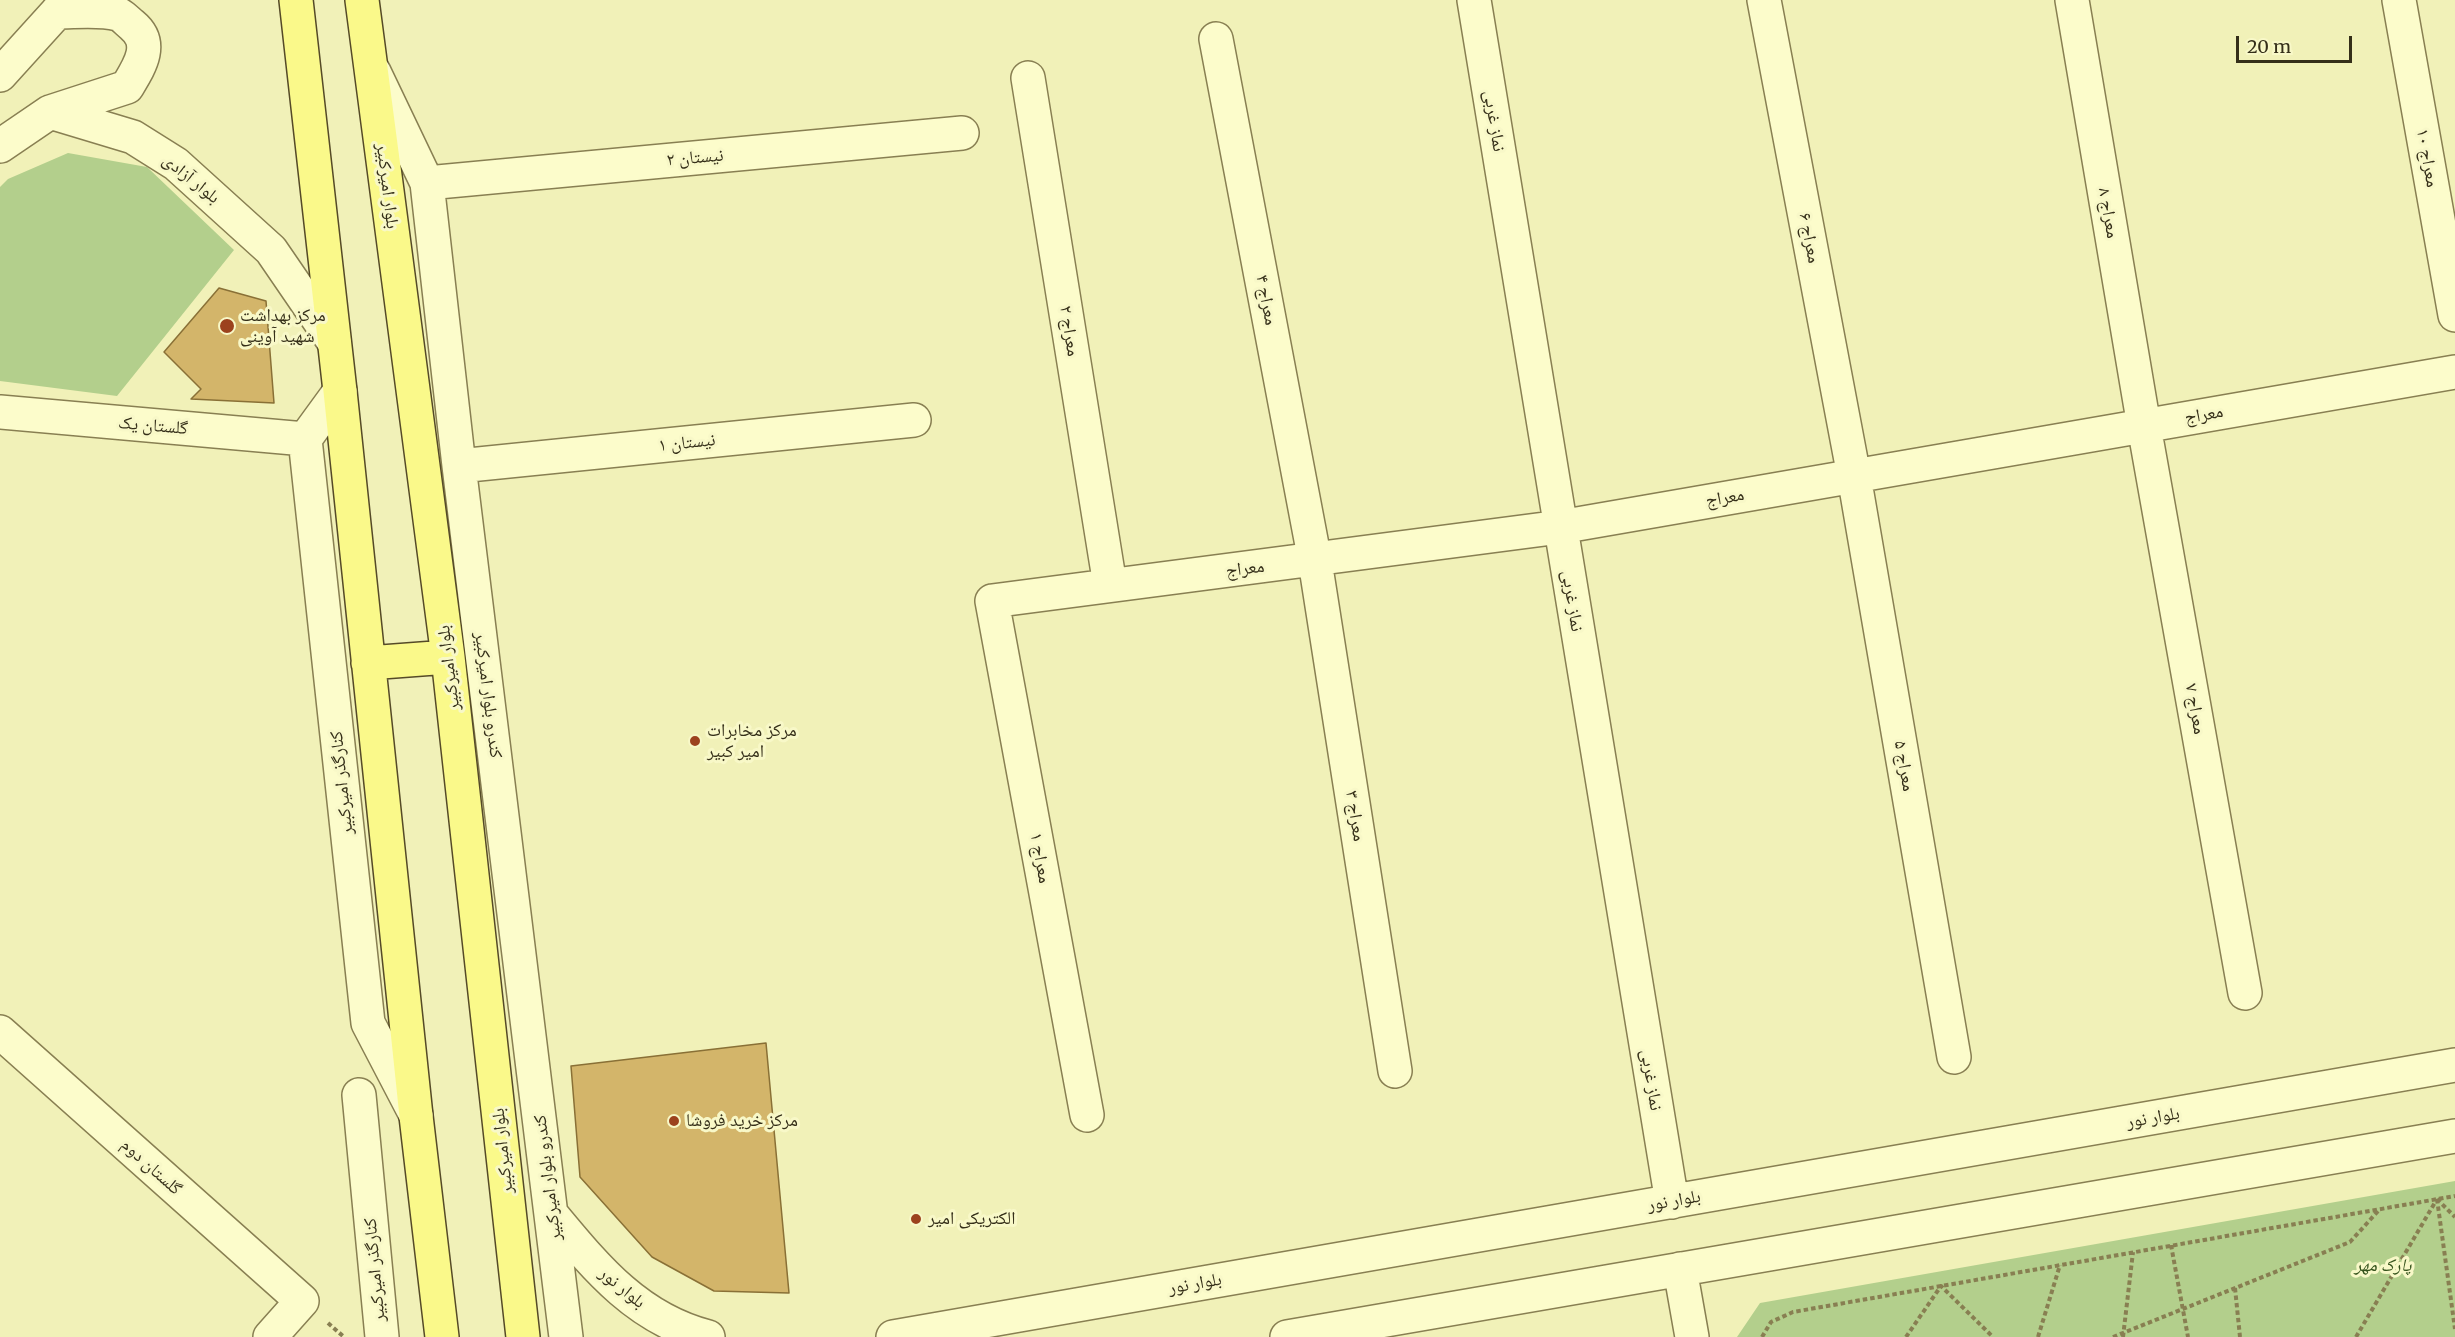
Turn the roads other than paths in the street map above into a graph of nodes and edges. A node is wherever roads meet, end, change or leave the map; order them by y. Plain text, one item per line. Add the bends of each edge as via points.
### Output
1 (296, 0) edge
2 (362, 0) edge
3 (1474, 0) edge
4 (1764, 0) edge
5 (2072, 0) edge
6 (2399, 0) edge
7 (63, 6) edge
8 (1216, 39) dead end
9 (371, 65) junction
10 (0, 75) edge
11 (1028, 78) dead end
12 (50, 112) junction
13 (962, 132) dead end
14 (0, 146) edge
15 (427, 183) junction
16 (2455, 315) edge
17 (334, 342) junction
18 (2455, 372) edge
19 (340, 391) junction
20 (0, 412) edge
21 (914, 420) dead end
22 (2144, 426) junction
23 (305, 439) junction
24 (459, 466) junction
25 (1854, 476) junction
26 (1560, 527) junction
27 (1315, 561) junction
28 (1110, 585) junction
29 (992, 602) joint
30 (448, 657) junction
31 (368, 663) junction
32 (2245, 993) dead end
33 (0, 1032) edge
34 (1954, 1057) dead end
35 (2455, 1065) edge
36 (1395, 1071) dead end
37 (359, 1095) dead end
38 (1087, 1115) dead end
39 (416, 1116) junction
40 (2455, 1136) edge
41 (1672, 1202) junction
42 (553, 1216) junction
43 (1680, 1269) junction
44 (270, 1337) edge
45 (382, 1337) edge
46 (442, 1337) edge
47 (523, 1337) edge
48 (566, 1337) edge
49 (696, 1337) edge
50 (707, 1337) edge
51 (892, 1337) edge
52 (1287, 1337) edge
53 (1692, 1337) edge

1 - 17 main road
2 - 9 main road, بلوار امیرکبیر
3 - 26 street, نماز غربی
4 - 25 street, معراج ۶
5 - 22 street, معراج ۸
6 - 16 street, معراج ۱۰
7 - 10 street
7 - 12 street via 119,15 139,31 145,46 140,65 127,87
8 - 27 street, معراج ۴
9 - 15 street, کندرو بلوار امیرکبیر
9 - 30 main road, بلوار امیرکبیر
11 - 28 street, معراج ۲
12 - 14 street
12 - 17 street, بلوار آزادی via 133,136 176,164 271,250
13 - 15 street, نیستان ۲
15 - 24 street, کندرو بلوار امیرکبیر
17 - 19 main road
18 - 22 street, معراج
19 - 23 street
19 - 31 main road
20 - 23 street, گلستان یک
21 - 24 street, نیستان ۱
22 - 25 street, معراج
22 - 32 street, معراج ۷
23 - 39 street, کنارگذر امیرکبیر via 368,1023
24 - 42 street, کندرو بلوار امیرکبیر
25 - 26 street, معراج
25 - 34 street, معراج ۵
26 - 27 street, معراج
26 - 41 street, نماز غربی
27 - 28 street, معراج
27 - 36 street, معراج ۳
28 - 29 street, معراج
29 - 38 street, معراج ۱
30 - 31 main road
30 - 47 main road, بلوار امیرکبیر
31 - 39 main road
33 - 44 street, گلستان دوم via 302,1301
35 - 41 street, بلوار نور
37 - 45 street, کنارگذر امیرکبیر
39 - 46 main road
40 - 43 street
41 - 51 street, بلوار نور
42 - 48 street, کندرو بلوار امیرکبیر
42 - 50 street, بلوار نور via 596,1269 640,1306 687,1332
43 - 52 street
43 - 53 street
49 - 50 street

